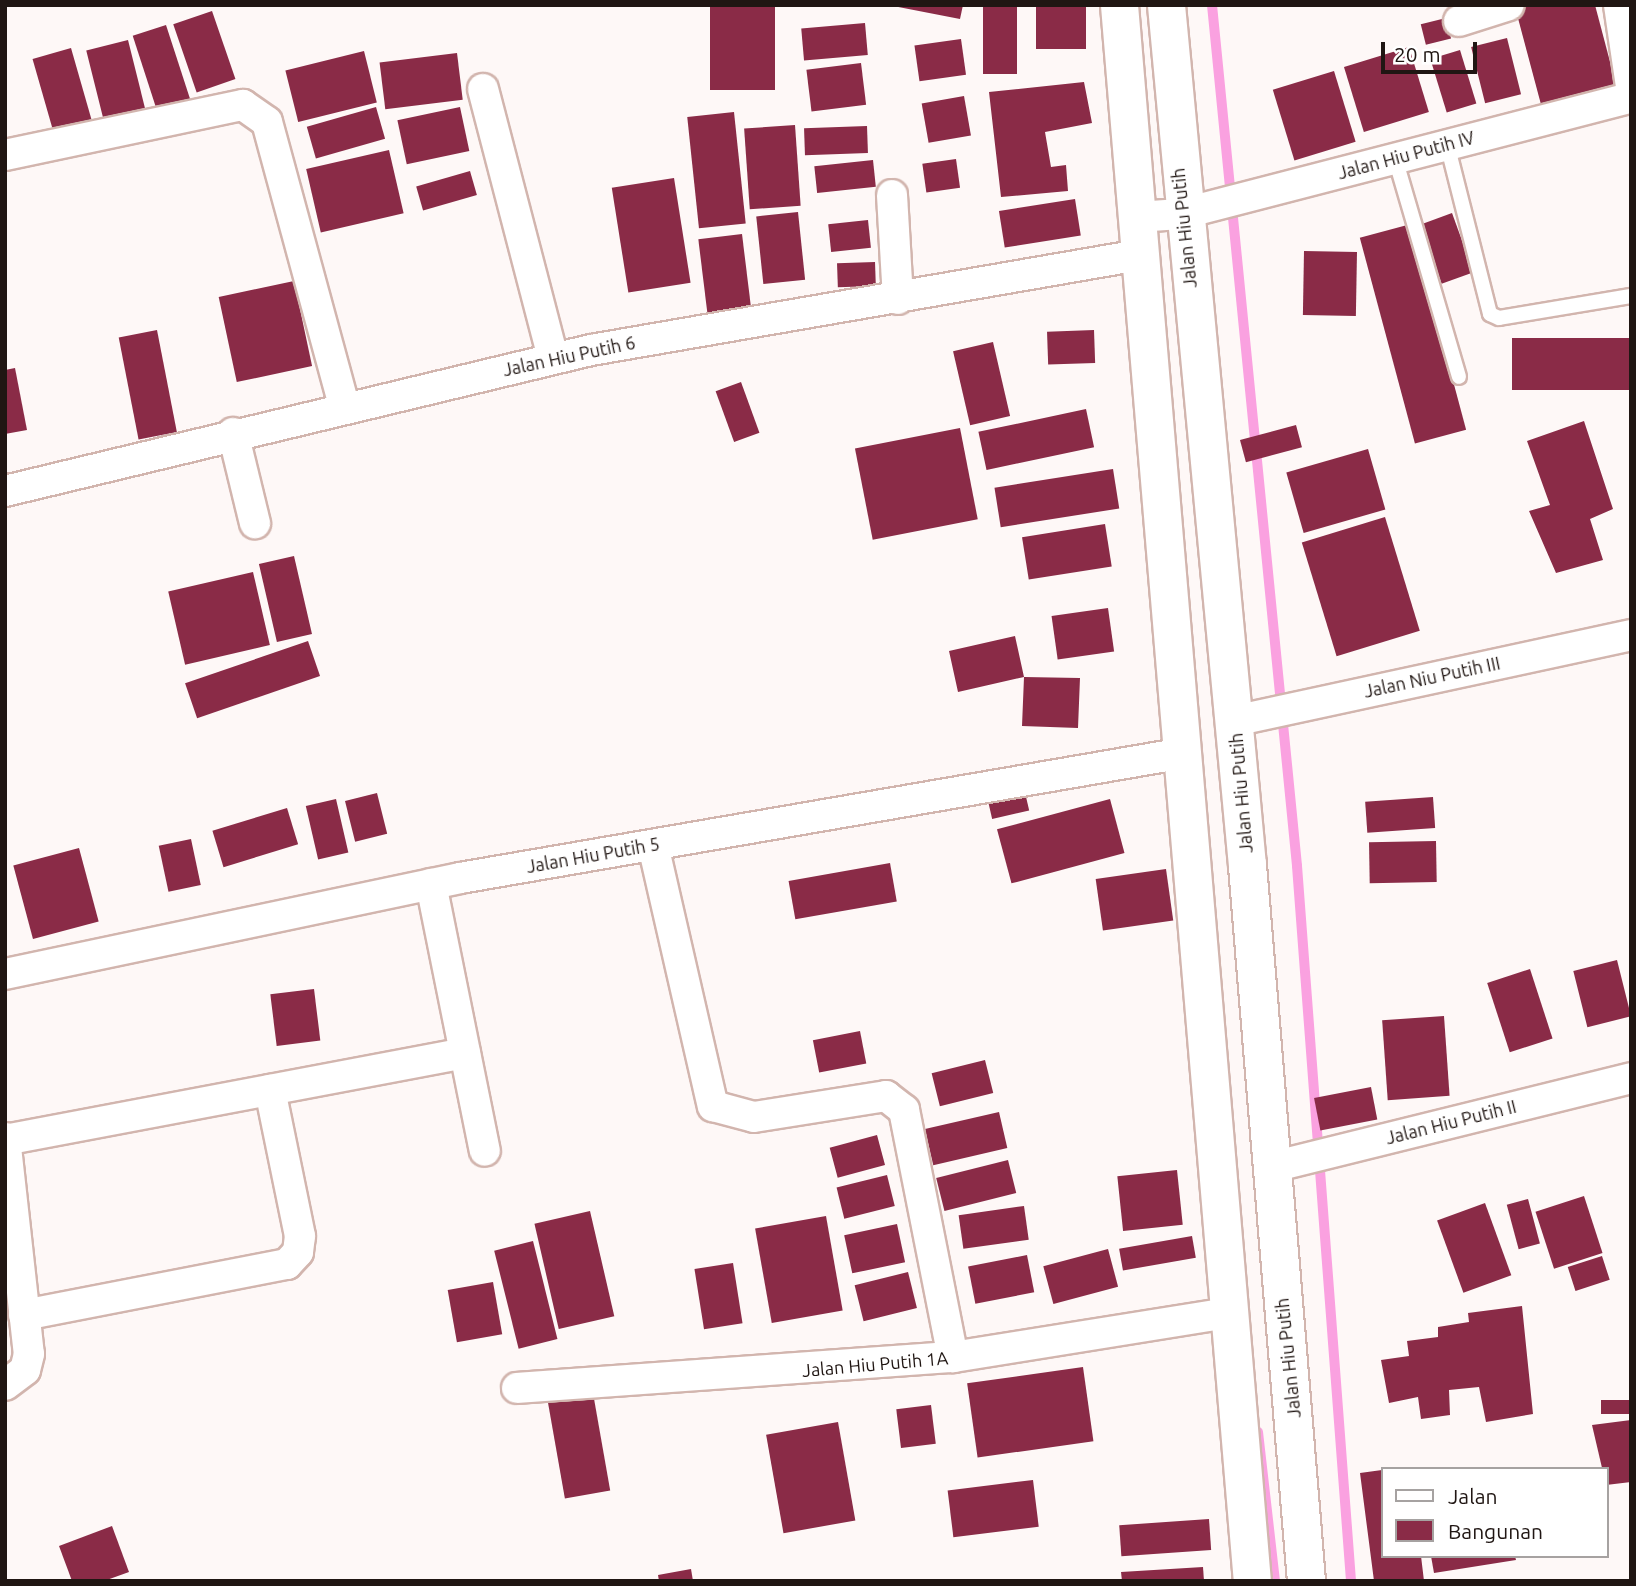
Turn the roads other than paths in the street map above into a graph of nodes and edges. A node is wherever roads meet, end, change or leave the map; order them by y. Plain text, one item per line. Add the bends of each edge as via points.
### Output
1 (1119, 5) edge
2 (1166, 5) edge
3 (1509, 5) edge
4 (1619, 5) edge
5 (1459, 21) dead end
6 (1631, 86) edge
7 (483, 89) dead end
8 (1631, 98) edge
9 (1447, 144) junction
10 (5, 155) edge
11 (1395, 158) junction
12 (892, 195) dead end
13 (1181, 214) junction
14 (1136, 217) junction
15 (1139, 255) junction
16 (1631, 296) edge
17 (898, 299) junction
18 (553, 358) junction
19 (1459, 377) dead end
20 (344, 405) junction
21 (233, 433) junction
22 (5, 491) edge
23 (255, 523) dead end
24 (1631, 635) edge
25 (1234, 720) junction
26 (1184, 753) junction
27 (653, 845) junction
28 (431, 884) junction
29 (5, 974) edge
30 (465, 1053) junction
31 (1631, 1078) edge
32 (270, 1090) junction
33 (5, 1139) edge
34 (485, 1152) dead end
35 (1272, 1167) junction
36 (1229, 1313) junction
37 (24, 1315) junction
38 (953, 1357) junction
39 (5, 1385) edge
40 (517, 1388) dead end
41 (1252, 1581) edge
42 (1306, 1581) edge

1 - 14 street
2 - 13 street, Jalan Hiu Putih
3 - 5 street
4 - 6 street
7 - 18 street
8 - 9 street, Jalan Hiu Putih IV
9 - 11 street, Jalan Hiu Putih IV
9 - 16 lane via 1490,314 1499,318
10 - 20 street via 243,104 267,122
11 - 13 street, Jalan Hiu Putih IV
11 - 19 lane
12 - 17 street
13 - 14 street, Jalan Hiu Putih IV
13 - 25 street, Jalan Hiu Putih
14 - 15 street
15 - 17 street, Jalan Hiu Putih 6
15 - 26 street
17 - 18 street, Jalan Hiu Putih 6
18 - 20 street, Jalan Hiu Putih 6
20 - 21 street, Jalan Hiu Putih 6
21 - 22 street, Jalan Hiu Putih 6
21 - 23 street
24 - 25 street, Jalan Niu Putih III
25 - 35 street, Jalan Hiu Putih
26 - 27 street, Jalan Hiu Putih 5
26 - 36 street
27 - 28 street, Jalan Hiu Putih 5
27 - 38 street via 713,1106 754,1116 886,1096 904,1110
28 - 29 street, Jalan Hiu Putih 5
28 - 30 street
30 - 32 street
30 - 34 street
31 - 35 street, Jalan Hiu Putih II
32 - 33 street
32 - 37 street via 300,1236 298,1252 287,1264
33 - 37 street
35 - 42 street, Jalan Hiu Putih
36 - 38 street, Jalan Hiu Putih 1A
36 - 41 street
37 - 39 street via 25,1370
38 - 40 street, Jalan Hiu Putih 1A

